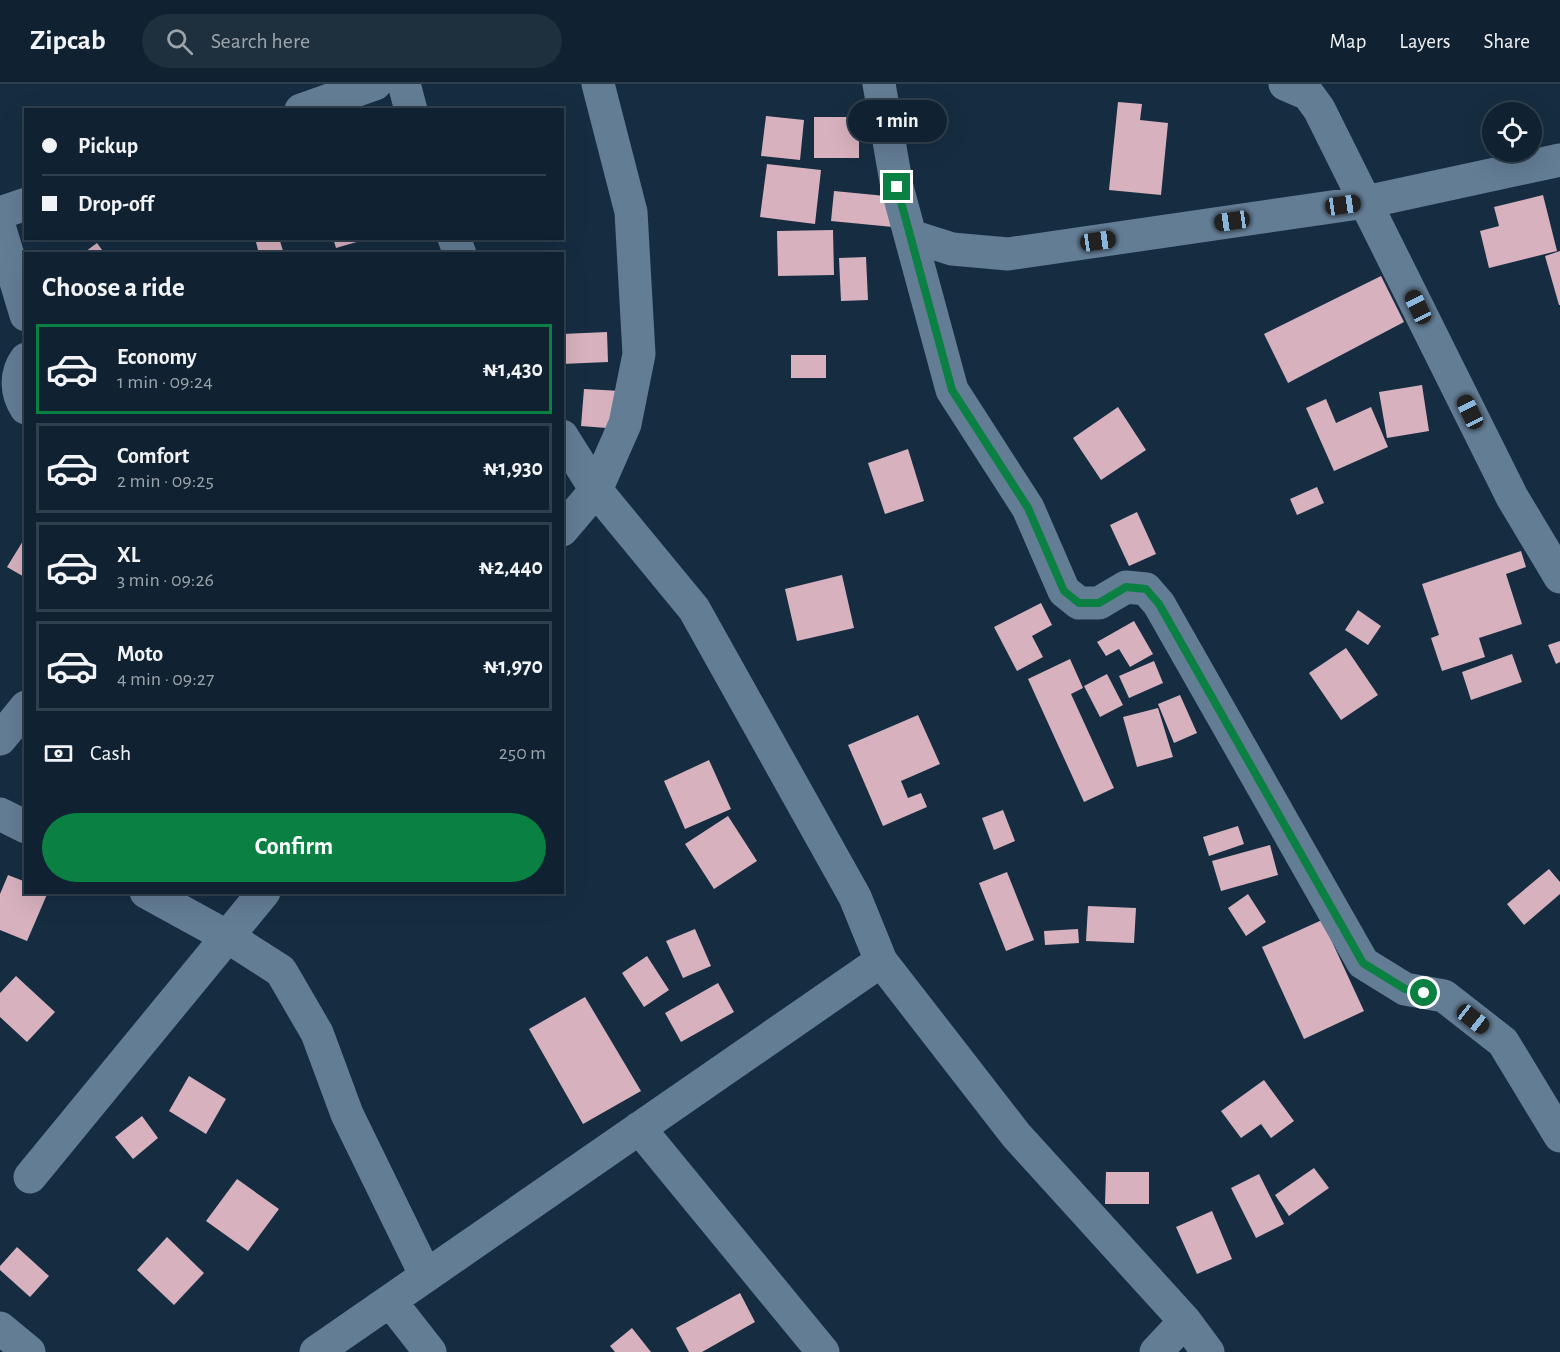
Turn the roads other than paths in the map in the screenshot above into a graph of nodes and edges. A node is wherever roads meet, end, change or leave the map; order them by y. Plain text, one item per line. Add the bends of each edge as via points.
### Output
1 (375, 84) edge
2 (404, 84) edge
3 (598, 84) edge
4 (879, 84) edge
5 (1285, 84) edge
6 (307, 108) edge
7 (410, 108) edge
8 (1560, 160) edge
9 (1366, 202) junction
10 (24, 205) edge
11 (0, 213) edge
12 (0, 229) edge
13 (911, 236) junction
14 (24, 308) edge
15 (24, 362) edge
16 (24, 405) edge
17 (564, 439) edge
18 (596, 490) junction
19 (564, 528) edge
20 (1560, 578) edge
21 (24, 710) edge
22 (0, 739) edge
23 (0, 814) edge
24 (24, 826) edge
25 (150, 894) edge
26 (262, 894) edge
27 (228, 937) junction
28 (881, 961) junction
29 (639, 1128) junction
30 (1560, 1136) edge
31 (30, 1177) dead end
32 (426, 1276) junction
33 (390, 1301) junction
34 (1185, 1321) junction
35 (0, 1328) edge
36 (28, 1352) edge
37 (316, 1352) edge
38 (430, 1352) edge
39 (823, 1352) edge
40 (1156, 1352) edge
41 (1208, 1352) edge

1 - 6 street
2 - 7 street
3 - 18 street via 631,212 639,354 625,424
4 - 13 street via 897,187
5 - 9 street via 1308,94 1319,109
8 - 9 street
9 - 13 street via 1008,254 952,249
9 - 20 street via 1512,497
10 - 11 street
12 - 14 street
13 - 30 street via 952,390 1028,508 1064,591 1079,603 1099,603 1126,587 1146,589 1159,604 1363,963 1405,989 1444,996 1503,1042
15 - 16 street via 20,367 18,396
17 - 18 street
18 - 19 street
18 - 28 street via 693,609 855,897
21 - 22 street
23 - 24 street
25 - 27 street
26 - 27 street
27 - 31 street
27 - 32 street via 281,971 317,1033 346,1114
28 - 29 street
28 - 34 street via 1016,1135
29 - 32 street
29 - 39 street
32 - 33 street
33 - 37 street
33 - 38 street
34 - 40 street
34 - 41 street
35 - 36 street

